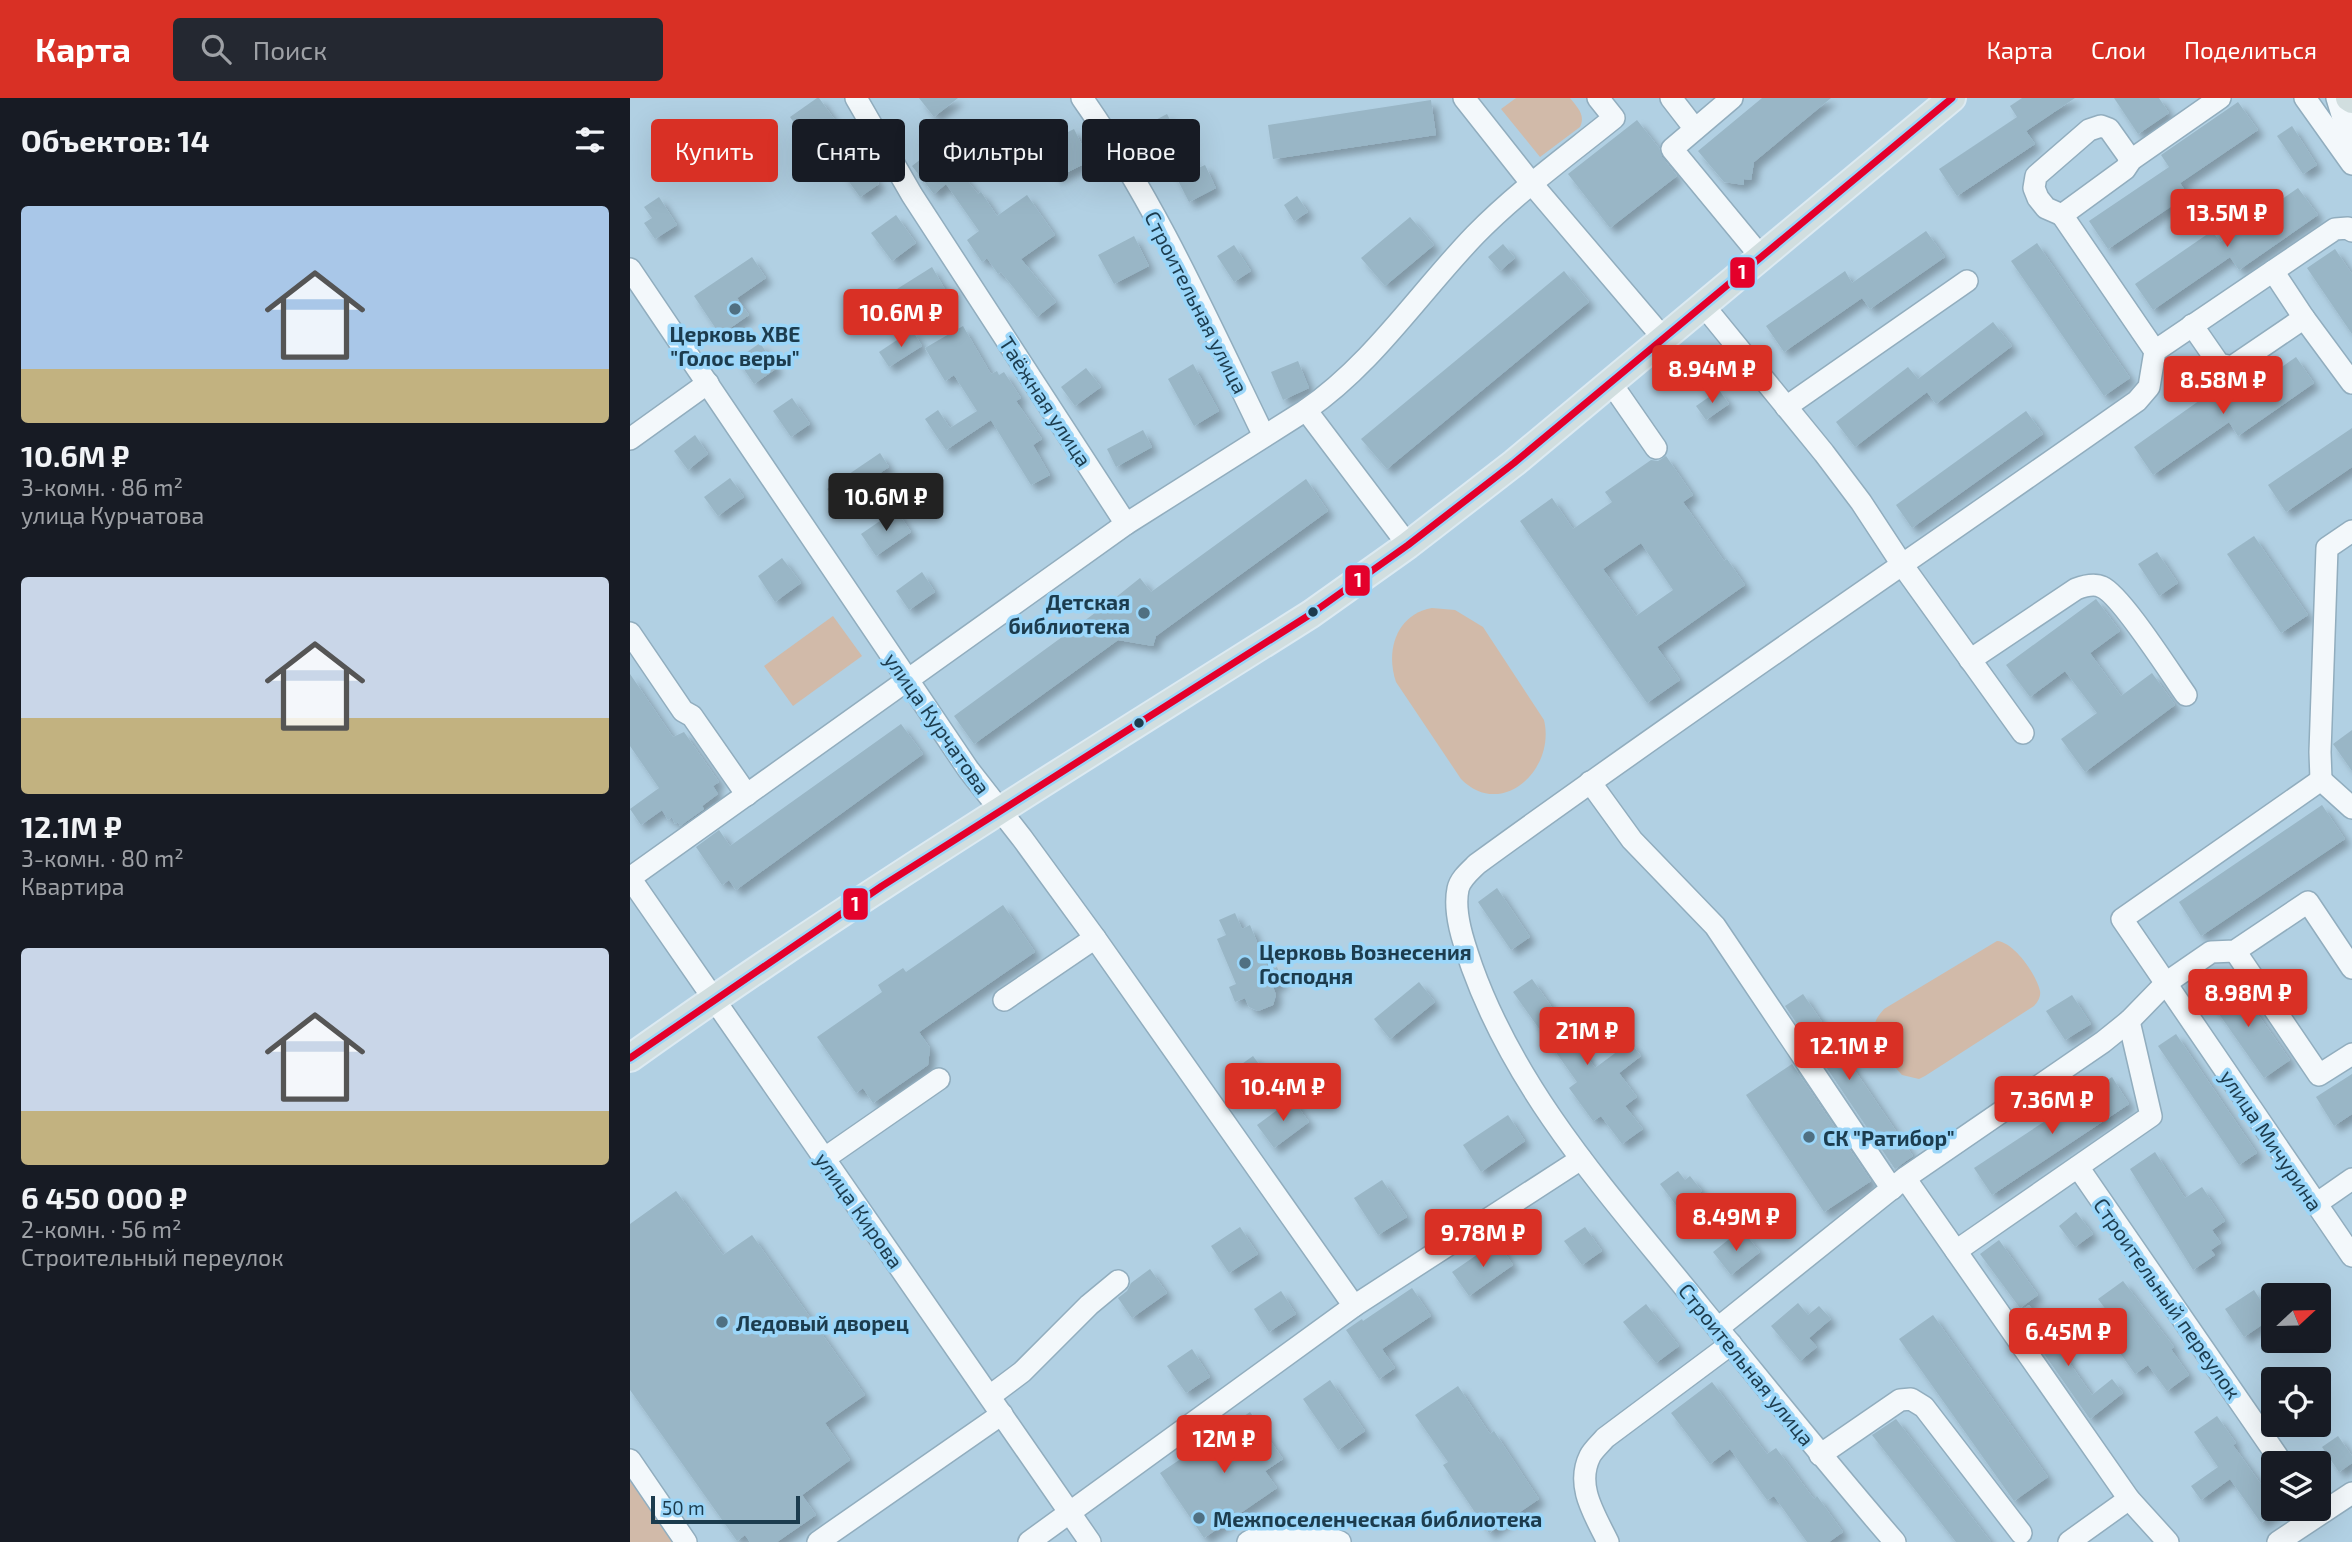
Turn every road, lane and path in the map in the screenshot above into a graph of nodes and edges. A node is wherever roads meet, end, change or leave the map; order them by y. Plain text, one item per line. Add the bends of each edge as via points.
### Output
1 (856, 98) edge
2 (1082, 98) edge
3 (1464, 98) edge
4 (1598, 98) edge
5 (1671, 98) edge
6 (1732, 98) edge
7 (1952, 98) edge
8 (2220, 98) edge
9 (2305, 98) edge
10 (2337, 98) edge
11 (1695, 129) junction
12 (2352, 148) edge
13 (2131, 160) junction
14 (2352, 164) edge
15 (1532, 184) junction
16 (2062, 215) junction
17 (2352, 231) edge
18 (1762, 258) junction
19 (630, 269) edge
20 (2273, 271) junction
21 (1967, 281) dead end
22 (1704, 306) junction
23 (2304, 318) junction
24 (2192, 325) junction
25 (1664, 339) junction
26 (2154, 351) junction
27 (708, 383) junction
28 (1611, 383) junction
29 (2352, 383) edge
30 (1786, 407) junction
31 (1306, 410) junction
32 (1264, 436) junction
33 (630, 439) edge
34 (1656, 447) dead end
35 (1126, 524) junction
36 (2352, 531) edge
37 (1408, 545) junction
38 (1903, 566) junction
39 (630, 633) edge
40 (1970, 660) junction
41 (907, 680) junction
42 (2186, 695) dead end
43 (2023, 733) dead end
44 (2321, 780) junction
45 (1590, 782) junction
46 (747, 795) junction
47 (2352, 809) edge
48 (999, 810) junction
49 (630, 878) edge
50 (1095, 938) junction
51 (2235, 951) junction
52 (2352, 968) edge
53 (2166, 983) junction
54 (713, 998) junction
55 (1004, 1000) dead end
56 (2129, 1021) junction
57 (2352, 1054) edge
58 (630, 1058) edge
59 (939, 1079) dead end
60 (825, 1158) junction
61 (1581, 1159) junction
62 (2078, 1167) junction
63 (2352, 1179) edge
64 (1899, 1183) junction
65 (2316, 1204) junction
66 (1956, 1251) junction
67 (2352, 1256) edge
68 (1118, 1281) dead end
69 (1354, 1306) junction
70 (1724, 1336) junction
71 (996, 1405) junction
72 (2274, 1451) edge
73 (1820, 1455) junction
74 (630, 1460) edge
75 (2352, 1493) edge
76 (2129, 1499) junction
77 (2331, 1504) edge
78 (1069, 1512) junction
79 (2304, 1521) edge
80 (2021, 1533) dead end
81 (686, 1542) edge
82 (818, 1542) edge
83 (1029, 1542) edge
84 (1090, 1542) edge
85 (1248, 1542) edge
86 (1340, 1542) edge
87 (1608, 1542) edge
88 (1895, 1542) edge
89 (2069, 1542) edge
90 (2168, 1542) edge
91 (2278, 1542) edge

1 - 35 street, Таёжная улица via 912,195
2 - 32 street, Строительная улица via 1143,195
3 - 15 street
4 - 15 street via 1614,118
5 - 11 street
6 - 11 street
7 - 18 main road
8 - 13 street
9 - 14 street
10 - 12 street
11 - 18 street via 1672,149
13 - 16 street
13 - 16 street via 2109,129 2089,130 2036,176 2038,198 2046,208
15 - 25 street
15 - 31 street via 1477,233 1350,376
16 - 26 street
17 - 20 street via 2335,229
18 - 22 main road
19 - 27 street, улица Курчатова
20 - 23 street
20 - 24 street
21 - 30 street
22 - 25 main road
22 - 30 street
23 - 24 street via 2232,367 2219,364
23 - 29 street
24 - 26 street
25 - 28 main road
26 - 38 street via 2149,387 2137,401
27 - 33 street
27 - 41 street, улица Курчатова
28 - 34 street
28 - 37 main road
30 - 38 street via 1861,502
31 - 32 street
31 - 37 street
32 - 35 street
35 - 41 street
36 - 44 street via 2327,548
37 - 48 main road via 1311,614
38 - 40 street
38 - 45 street
39 - 46 street
40 - 42 street via 2076,589 2100,586 2118,599
40 - 43 street
41 - 46 street
41 - 48 street, улица Курчатова
44 - 47 street
44 - 53 street, улица Мичурина via 2122,919
45 - 61 street, Строительная улица via 1477,864 1458,888 1457,910 1466,951 1506,1047
45 - 64 street via 1632,840 1715,926
46 - 49 street
48 - 50 street, улица Курчатова
48 - 54 main road
49 - 54 street, улица Кирова
50 - 55 street
50 - 69 street, улица Курчатова
51 - 52 street via 2308,902
51 - 53 street via 2211,952
51 - 57 street via 2319,1075
53 - 56 street
53 - 65 street, улица Мичурина
54 - 58 main road
54 - 60 street, улица Кирова
56 - 62 street via 2151,1115
56 - 64 street
59 - 60 street
60 - 71 street, улица Кирова
61 - 69 street
61 - 70 street, Строительная улица
62 - 66 street
62 - 72 street, Строительный переулок
63 - 65 street
64 - 66 street
64 - 70 street
65 - 67 street, улица Мичурина
66 - 76 street
68 - 71 street via 1021,1372
69 - 78 street
70 - 73 street, Строительная улица
70 - 87 street via 1590,1456 1584,1479 1587,1500
71 - 78 street, улица Кирова
71 - 82 street
73 - 80 street via 1900,1400 1911,1399 1924,1407
73 - 88 street, Строительная улица
74 - 81 street
75 - 77 street
76 - 89 street
76 - 90 street
78 - 83 street
78 - 84 street, улица Кирова
79 - 91 street
85 - 86 street via 1285,1531

